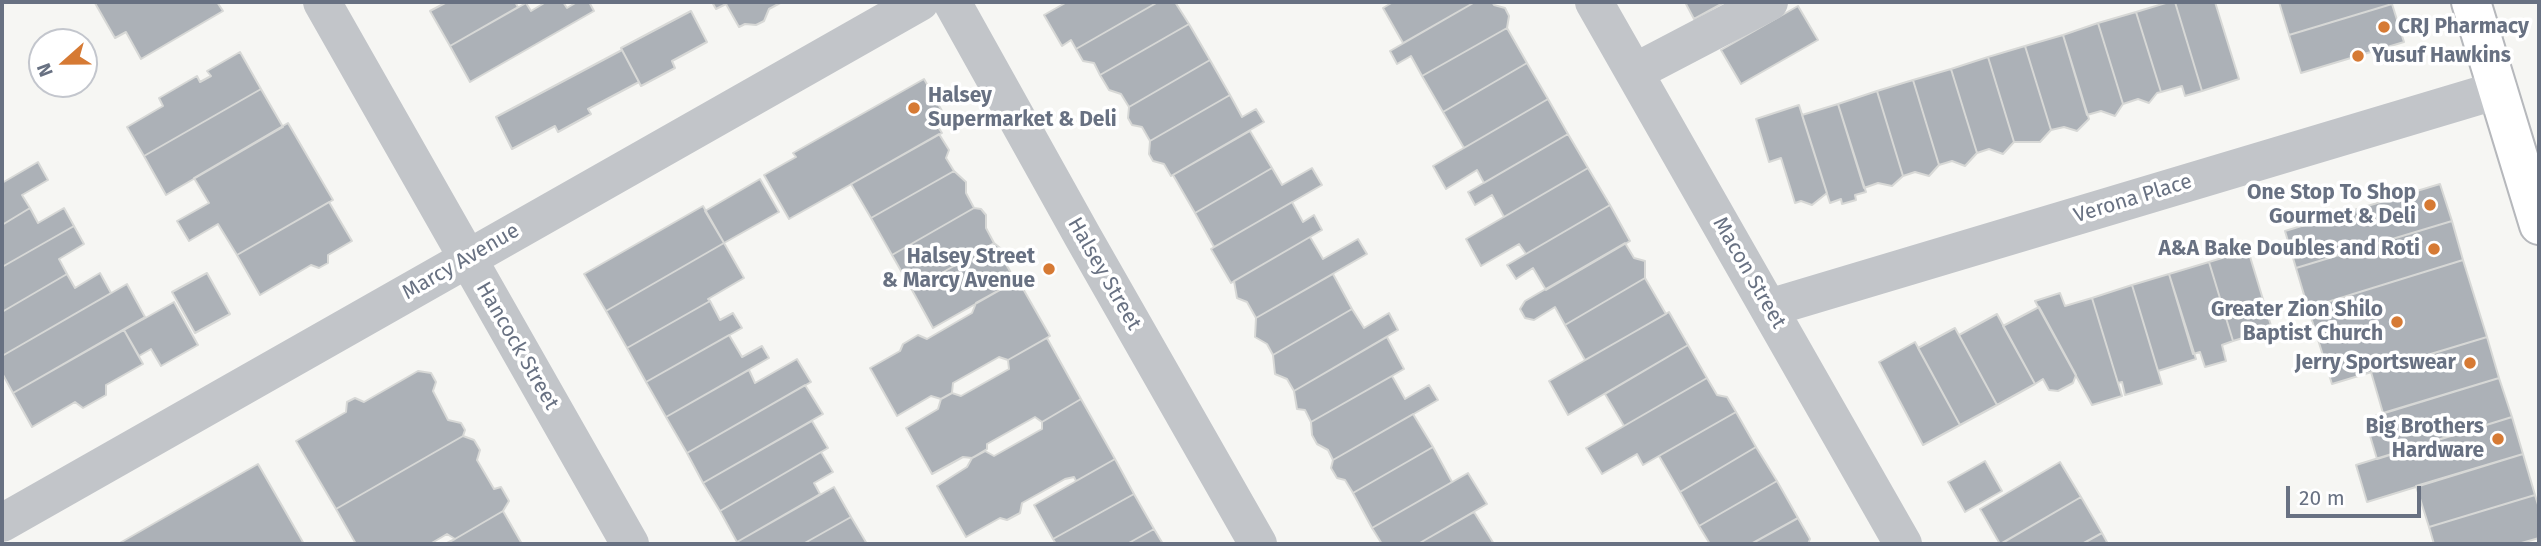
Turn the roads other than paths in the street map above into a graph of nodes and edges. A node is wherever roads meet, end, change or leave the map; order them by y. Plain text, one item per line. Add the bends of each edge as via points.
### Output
1 (322, 2) edge
2 (920, 2) edge
3 (952, 2) edge
4 (1594, 2) edge
5 (1769, 2) edge
6 (2471, 2) edge
7 (1635, 72) junction
8 (2498, 90) junction
9 (2539, 225) edge
10 (468, 258) junction
11 (1769, 308) junction
12 (2, 523) edge
13 (630, 544) edge
14 (1258, 544) edge
15 (1903, 544) edge

1 - 10 street, Hancock Street
2 - 10 street, Marcy Avenue
3 - 14 street, Halsey Street
4 - 7 street, Macon Street
5 - 7 street
6 - 8 main road
7 - 11 street, Macon Street
8 - 9 main road
8 - 11 street, Verona Place
10 - 12 street, Marcy Avenue
10 - 13 street, Hancock Street
11 - 15 street, Macon Street

